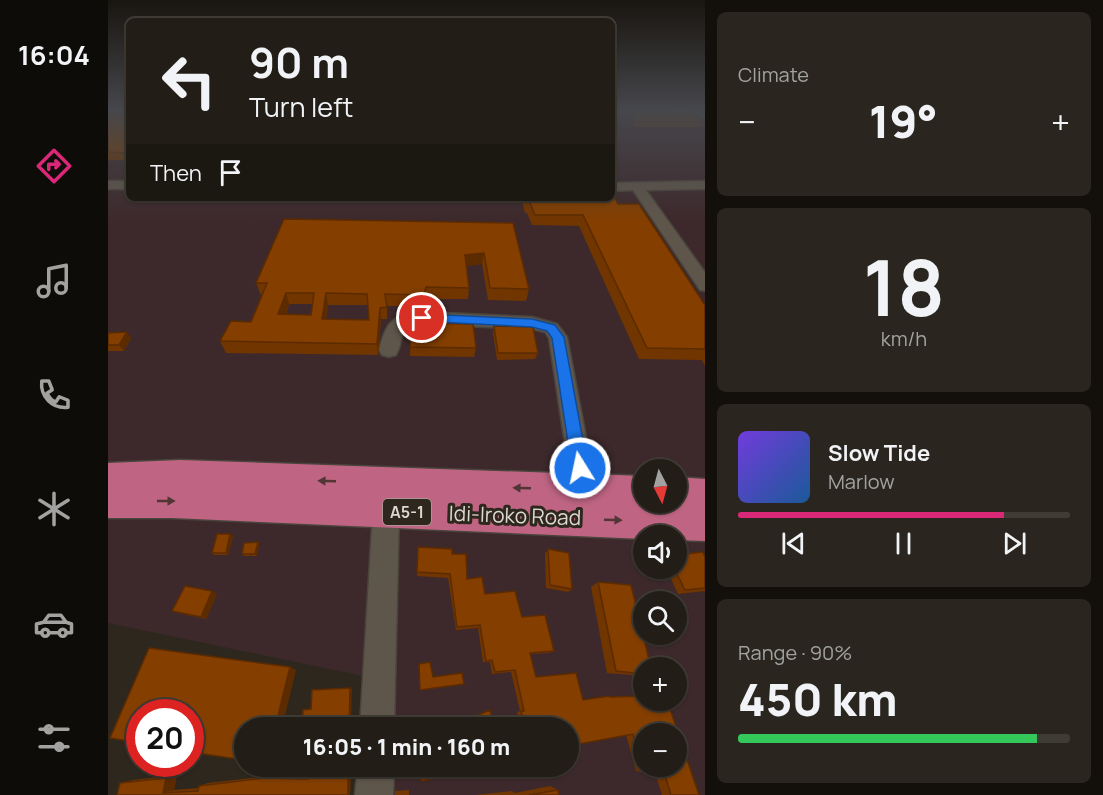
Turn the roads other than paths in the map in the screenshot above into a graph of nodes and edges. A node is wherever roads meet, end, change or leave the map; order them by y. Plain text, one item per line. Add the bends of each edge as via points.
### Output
1 (126, 185) edge
2 (705, 185) edge
3 (108, 186) edge
4 (615, 187) edge
5 (638, 188) junction
6 (705, 286) edge
7 (389, 350) dead end
8 (108, 478) edge
9 (584, 490) junction
10 (633, 492) edge
11 (687, 495) edge
12 (705, 496) edge
13 (108, 501) edge
14 (386, 511) junction
15 (705, 524) edge
16 (377, 717) edge
17 (375, 777) edge
18 (374, 795) edge

1 - 3 street
2 - 5 street
4 - 5 street
5 - 6 street
7 - 9 street via 394,328 406,320 532,323 551,328 558,337
9 -> 8 highway, A5-1 via 180,476
9 - 10 highway, A5-1
11 - 12 highway
13 -> 14 highway, Idi-Iroko Road / A5-1
14 -> 15 highway, Idi-Iroko Road / A5-1
14 - 16 street
17 - 18 street

